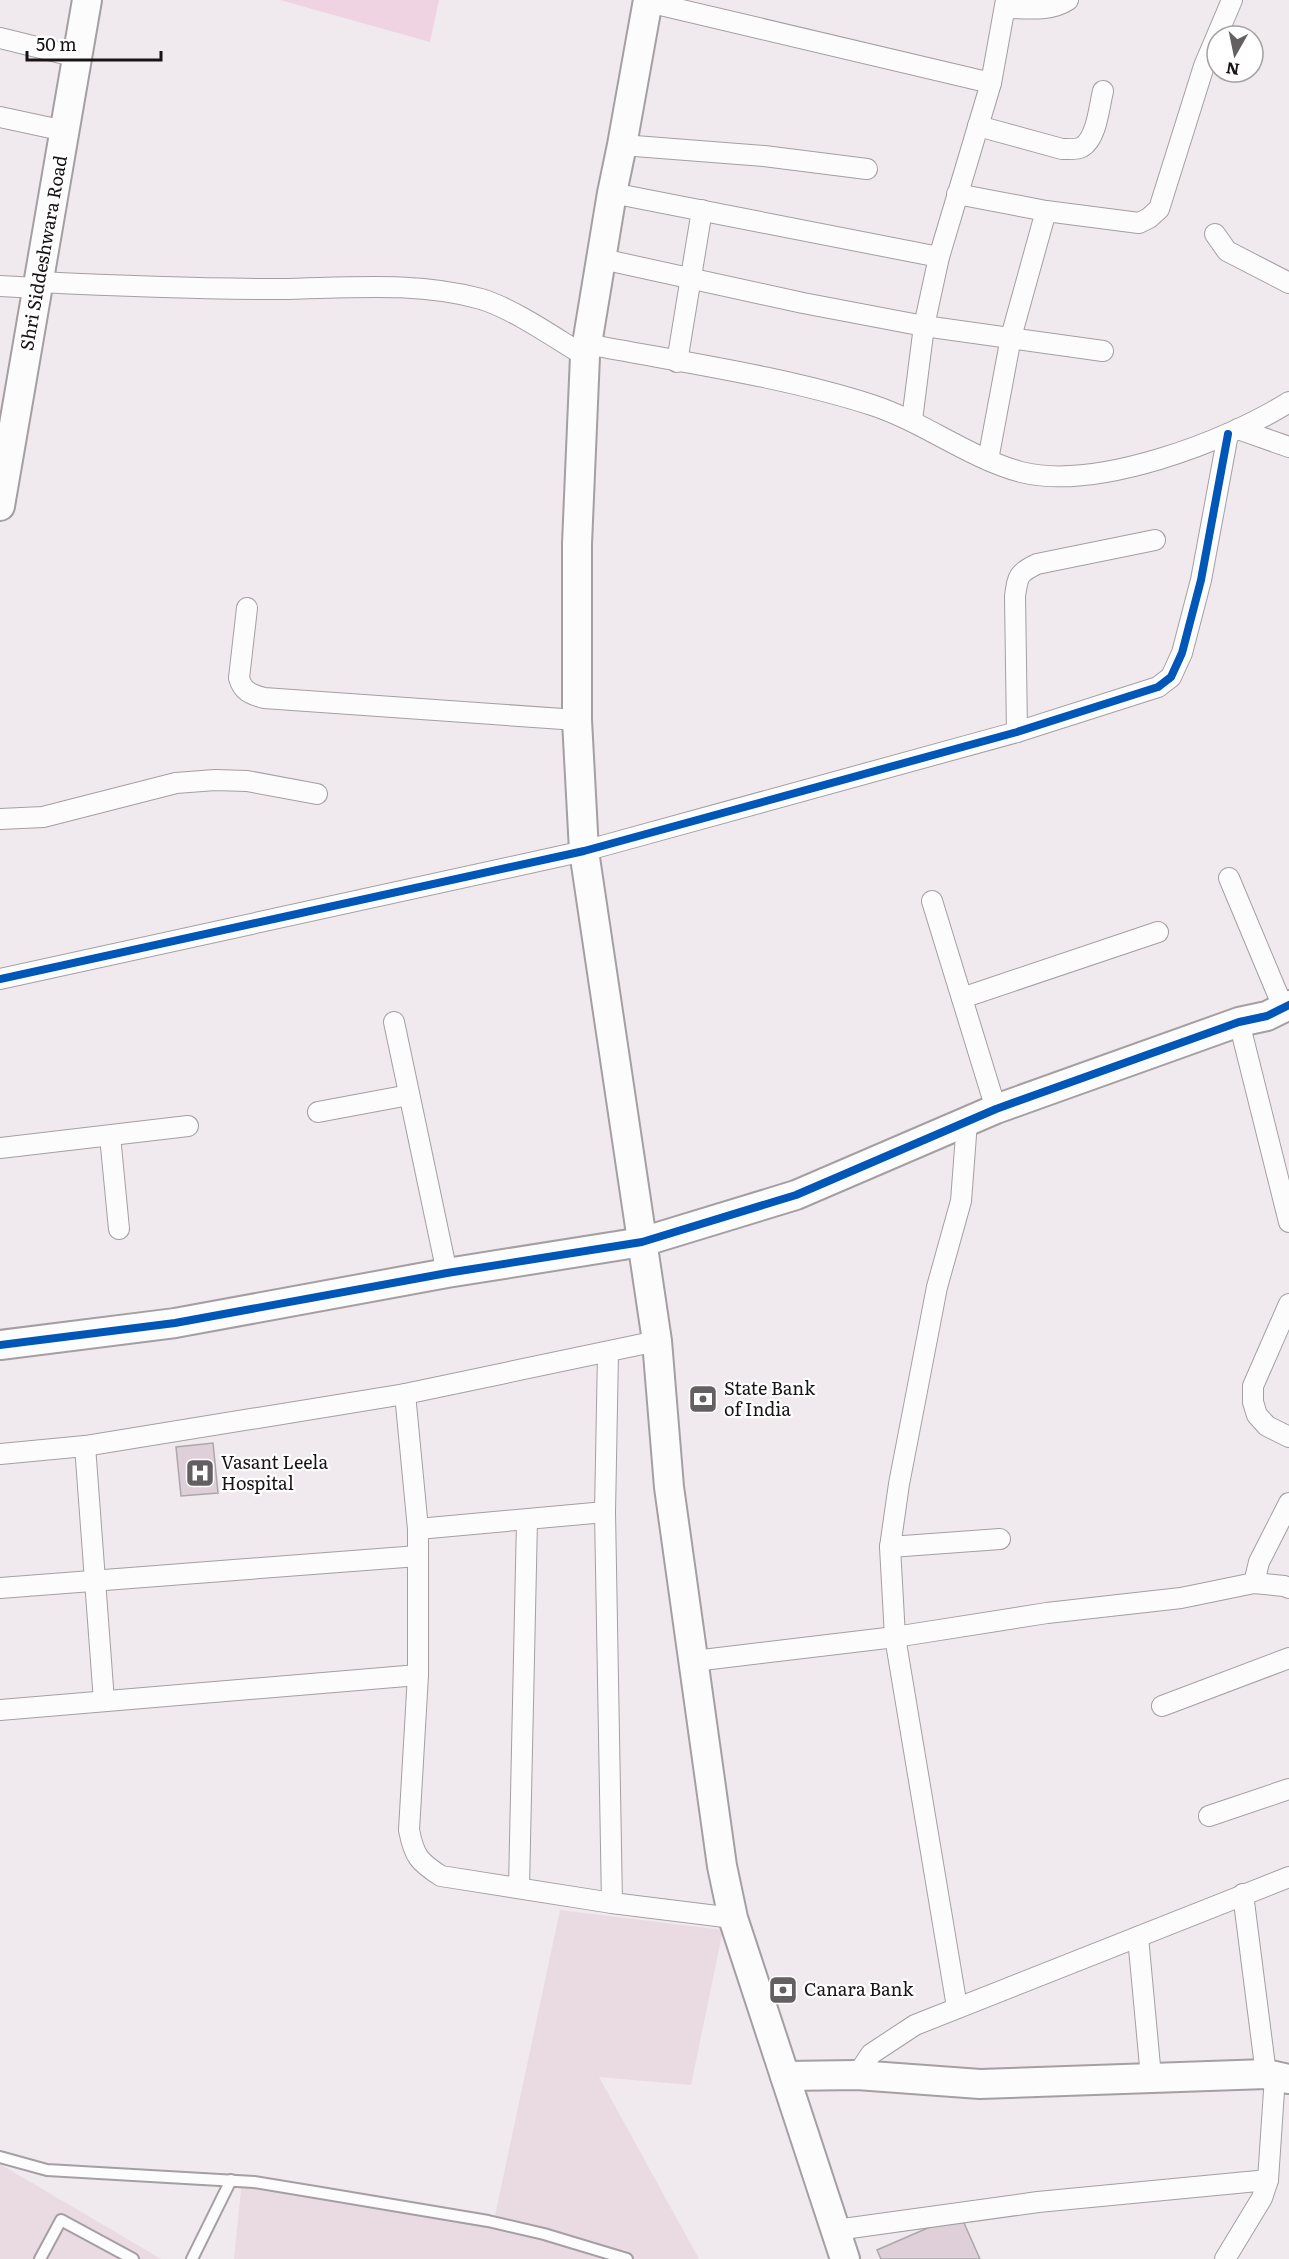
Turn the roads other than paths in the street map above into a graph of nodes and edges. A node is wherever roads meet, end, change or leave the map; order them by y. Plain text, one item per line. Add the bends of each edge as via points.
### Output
1 (87, 0) edge
2 (1068, 0) edge
3 (1232, 0) edge
4 (648, 1) edge
5 (1006, 4) edge
6 (0, 38) edge
7 (77, 57) junction
8 (991, 83) junction
9 (1103, 91) dead end
10 (0, 117) edge
11 (978, 126) junction
12 (65, 131) junction
13 (622, 146) junction
14 (867, 170) dead end
15 (612, 193) junction
16 (957, 194) junction
17 (702, 210) junction
18 (1046, 211) junction
19 (1215, 234) dead end
20 (939, 257) junction
21 (602, 259) junction
22 (691, 278) junction
23 (1289, 283) edge
24 (38, 285) junction
25 (0, 286) edge
26 (924, 326) junction
27 (1011, 337) junction
28 (586, 350) junction
29 (1103, 351) dead end
30 (677, 362) junction
31 (1289, 402) edge
32 (912, 420) junction
33 (1233, 431) junction
34 (1289, 447) edge
35 (988, 460) junction
36 (0, 506) edge
37 (1155, 540) dead end
38 (246, 608) dead end
39 (577, 720) junction
40 (1017, 732) junction
41 (317, 794) dead end
42 (0, 819) edge
43 (584, 851) junction
44 (1229, 878) dead end
45 (932, 901) dead end
46 (1158, 932) dead end
47 (0, 979) edge
48 (962, 998) junction
49 (1286, 1006) edge
50 (394, 1022) dead end
51 (1239, 1022) junction
52 (409, 1095) junction
53 (996, 1109) junction
54 (318, 1112) dead end
55 (967, 1122) junction
56 (188, 1126) dead end
57 (110, 1136) junction
58 (0, 1148) edge
59 (1289, 1222) edge
60 (119, 1229) dead end
61 (642, 1242) junction
62 (447, 1274) junction
63 (1289, 1304) edge
64 (657, 1341) junction
65 (0, 1345) edge
66 (608, 1353) junction
67 (405, 1394) junction
68 (1289, 1437) edge
69 (85, 1446) junction
70 (0, 1454) edge
71 (1289, 1503) edge
72 (605, 1512) junction
73 (526, 1520) junction
74 (418, 1529) junction
75 (1000, 1539) dead end
76 (890, 1547) junction
77 (418, 1556) junction
78 (95, 1580) junction
79 (1254, 1583) junction
80 (0, 1588) edge
81 (1289, 1588) edge
82 (895, 1637) junction
83 (1289, 1658) edge
84 (694, 1661) junction
85 (418, 1675) junction
86 (104, 1701) junction
87 (1162, 1706) dead end
88 (0, 1710) edge
89 (1289, 1789) edge
90 (1209, 1816) dead end
91 (1289, 1877) edge
92 (519, 1887) junction
93 (1244, 1894) junction
94 (612, 1903) junction
95 (732, 1918) junction
96 (1138, 1937) junction
97 (957, 2007) junction
98 (856, 2075) junction
99 (785, 2076) junction
100 (1277, 2076) edge
101 (1151, 2077) junction
102 (0, 2157) edge
103 (231, 2180) junction
104 (1268, 2180) junction
105 (836, 2230) junction
106 (40, 2259) edge
107 (133, 2259) edge
108 (192, 2259) edge
109 (627, 2259) edge
110 (845, 2259) edge
111 (1225, 2259) edge

1 - 7 street, Shri Siddeshwara Road
2 - 5 street via 1040,9
3 - 18 street via 1204,66 1158,209 1139,224
4 - 8 street
4 - 13 street
5 - 8 street
6 - 7 street
7 - 12 street, Shri Siddeshwara Road
8 - 11 street
9 - 11 street via 1092,133 1083,146 1062,149
10 - 12 street
11 - 16 street
12 - 24 street, Shri Siddeshwara Road
13 - 14 street via 764,156
13 - 15 street
15 - 17 street
15 - 21 street
16 - 18 street
16 - 20 street
17 - 20 street
17 - 22 street
18 - 27 street
19 - 23 street via 1227,250
20 - 26 street
21 - 22 street
21 - 28 street
22 - 26 street
22 - 30 street
24 - 25 street
24 - 28 street via 392,287 447,292 483,300
24 - 36 street, Shri Siddeshwara Road
26 - 27 street
26 - 32 street
27 - 29 street
27 - 35 street
28 - 30 street
28 - 39 street via 577,544
30 - 32 street via 807,387
31 - 33 street
32 - 35 street
33 - 34 street
33 - 35 street via 1180,454 1100,473 1056,477 1022,472
33 - 40 street via 1201,580 1182,653 1170,677 1158,687
37 - 40 street via 1037,564 1023,571 1015,596
38 - 39 street via 239,678 249,694
39 - 43 street
40 - 43 street
41 - 42 street via 247,781 186,782 43,817
43 - 47 street
43 - 61 street
44 - 49 street
45 - 48 street
46 - 48 street
48 - 53 street
49 - 51 street via 1267,1016
50 - 52 street
51 - 53 street
51 - 59 street
52 - 54 street
52 - 62 street
53 - 55 street
55 - 61 street via 796,1195
55 - 76 street via 961,1202 937,1287
56 - 57 street
57 - 58 street
57 - 60 street
61 - 62 street
61 - 64 street
62 - 65 street via 175,1323
63 - 68 street via 1254,1386 1253,1402 1257,1415 1267,1426
64 - 66 street
64 - 84 street via 669,1487
66 - 67 street
66 - 72 street
67 - 69 street
67 - 74 street
69 - 70 street
69 - 78 street
71 - 79 street via 1259,1562
72 - 73 street
72 - 94 street
73 - 74 street
73 - 92 street
74 - 77 street
75 - 76 street
76 - 82 street
77 - 78 street
77 - 85 street
78 - 80 street
78 - 86 street
79 - 81 street
79 - 82 street via 1180,1598 1047,1613
82 - 84 street
82 - 97 street
83 - 87 street
84 - 95 street
85 - 86 street
85 - 92 street via 409,1830 413,1851 423,1865 441,1876
86 - 88 street
89 - 90 street
91 - 93 street
92 - 94 street
93 - 96 street
93 - 100 street
94 - 95 street
95 - 99 street
96 - 97 street
96 - 101 street
97 - 98 street via 915,2025 871,2055
98 - 99 street
98 - 101 street via 980,2084
99 - 105 street
100 - 101 street
100 - 104 street
102 - 103 lane via 47,2170
103 - 108 lane
103 - 109 lane via 488,2220
104 - 105 street via 1038,2202
104 - 111 street via 1262,2198
105 - 110 street
106 - 107 lane via 61,2220

